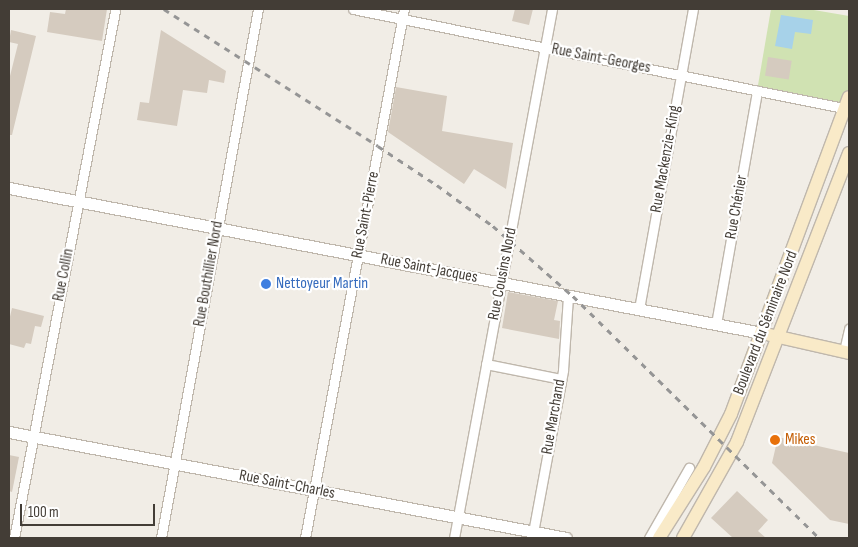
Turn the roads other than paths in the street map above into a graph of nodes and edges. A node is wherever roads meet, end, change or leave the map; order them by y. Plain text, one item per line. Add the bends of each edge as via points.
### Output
1 (258, 9) edge
2 (353, 9) edge
3 (404, 9) edge
4 (552, 9) edge
5 (693, 9) edge
6 (114, 11) dead end
7 (402, 19) junction
8 (545, 48) junction
9 (681, 75) junction
10 (757, 91) junction
11 (848, 105) edge
12 (849, 152) edge
13 (9, 188) edge
14 (78, 201) junction
15 (218, 228) junction
16 (358, 255) junction
17 (501, 283) junction
18 (568, 296) junction
19 (640, 310) junction
20 (716, 324) junction
21 (849, 329) edge
22 (762, 333) junction
23 (778, 336) junction
24 (847, 352) edge
25 (486, 364) junction
26 (561, 379) junction
27 (9, 432) edge
28 (33, 436) junction
29 (174, 463) junction
30 (689, 468) dead end
31 (314, 490) junction
32 (458, 518) junction
33 (533, 535) edge
34 (14, 538) edge
35 (161, 538) edge
36 (304, 538) edge
37 (454, 538) edge
38 (566, 538) edge
39 (649, 538) edge
40 (659, 538) edge
41 (683, 538) edge

1 - 15 street, Rue Bouthillier Nord
2 - 7 street, Rue Saint-Georges
3 - 7 street, Rue Saint-Pierre
4 - 8 street, Rue Cousins Nord
5 - 9 street, Rue Mackenzie-King
6 - 14 street, Rue Collin
7 - 8 street, Rue Saint-Georges
7 - 16 street, Rue Saint-Pierre
8 - 9 street, Rue Saint-Georges
8 - 17 street, Rue Cousins Nord
9 - 10 street, Rue Saint-Georges
9 - 19 street, Rue Mackenzie-King
10 - 11 street, Rue Saint-Georges
10 - 20 street, Rue Chénier
11 - 22 main road, Boulevard du Séminaire Nord
12 - 23 main road, Boulevard du Séminaire Nord
13 - 14 street, Rue Saint-Jacques
14 - 15 street, Rue Saint-Jacques
14 - 28 street, Rue Collin
15 - 16 street, Rue Saint-Jacques
15 - 29 street, Rue Bouthillier Nord
16 - 17 street, Rue Saint-Jacques
16 - 31 street, Rue Saint-Pierre
17 - 18 street, Rue Saint-Jacques
17 - 25 street, Rue Cousins Nord
18 - 19 street, Rue Saint-Jacques
18 - 26 street, Rue Marchand
19 - 20 street, Rue Saint-Jacques
20 - 22 street, Rue Saint-Jacques
21 - 24 street
22 - 23 main road, Rue Saint-Jacques
22 - 40 main road, Boulevard du Séminaire Nord via 731,414 704,467
23 - 24 main road, Rue Saint-Jacques
23 - 41 main road, Boulevard du Séminaire Nord via 736,442
25 - 26 street
25 - 32 street, Rue Cousins Nord
26 - 33 street, Rue Marchand
27 - 28 street, Rue Saint-Charles
28 - 29 street, Rue Saint-Charles
28 - 34 street, Rue Collin
29 - 31 street, Rue Saint-Charles
29 - 35 street, Rue Bouthillier Nord
30 - 39 street
31 - 32 street, Rue Saint-Charles
31 - 36 street, Rue Saint-Pierre
32 - 33 street, Rue Saint-Charles
32 - 37 street, Rue Cousins Nord
33 - 38 street, Rue Saint-Charles

